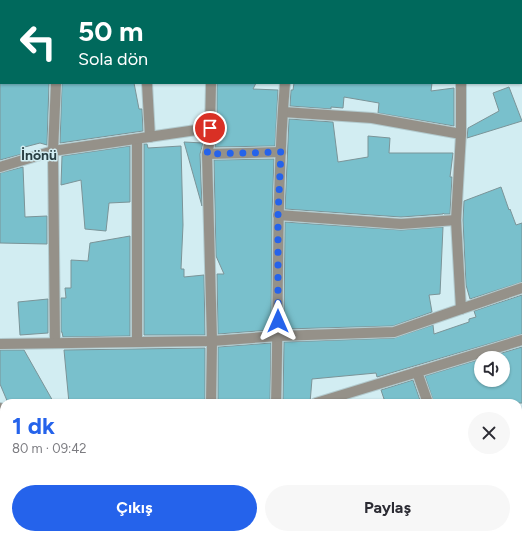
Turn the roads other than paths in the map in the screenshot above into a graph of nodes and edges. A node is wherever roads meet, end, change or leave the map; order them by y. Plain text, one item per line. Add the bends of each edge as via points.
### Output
1 (56, 84) edge
2 (147, 84) edge
3 (212, 84) edge
4 (285, 84) edge
5 (461, 84) edge
6 (283, 112) junction
7 (210, 128) junction
8 (461, 134) junction
9 (150, 137) junction
10 (136, 139) junction
11 (53, 151) junction
12 (281, 152) junction
13 (207, 154) junction
14 (0, 167) edge
15 (278, 215) junction
16 (456, 220) junction
17 (522, 288) edge
18 (460, 309) junction
19 (278, 336) junction
20 (522, 340) edge
21 (212, 341) junction
22 (137, 342) junction
23 (55, 343) junction
24 (0, 344) edge
25 (418, 372) junction
26 (211, 399) edge
27 (276, 399) edge
28 (345, 399) edge
29 (427, 399) edge

1 - 11 street
2 - 9 street
3 - 7 street
4 - 6 street
5 - 8 street
6 - 8 street via 372,118
6 - 12 street
7 - 9 street
7 - 13 street via 212,131
8 - 16 street
9 - 10 street
10 - 11 street
10 - 22 street
11 - 14 street
11 - 23 street
12 - 13 street
12 - 15 street
13 - 21 street
15 - 16 street via 401,224
15 - 19 street
16 - 18 street
17 - 18 street
18 - 19 street via 394,332
19 - 21 street
19 - 27 street
20 - 25 street
21 - 22 street
21 - 26 street
22 - 23 street
23 - 24 street
25 - 28 street
25 - 29 street

